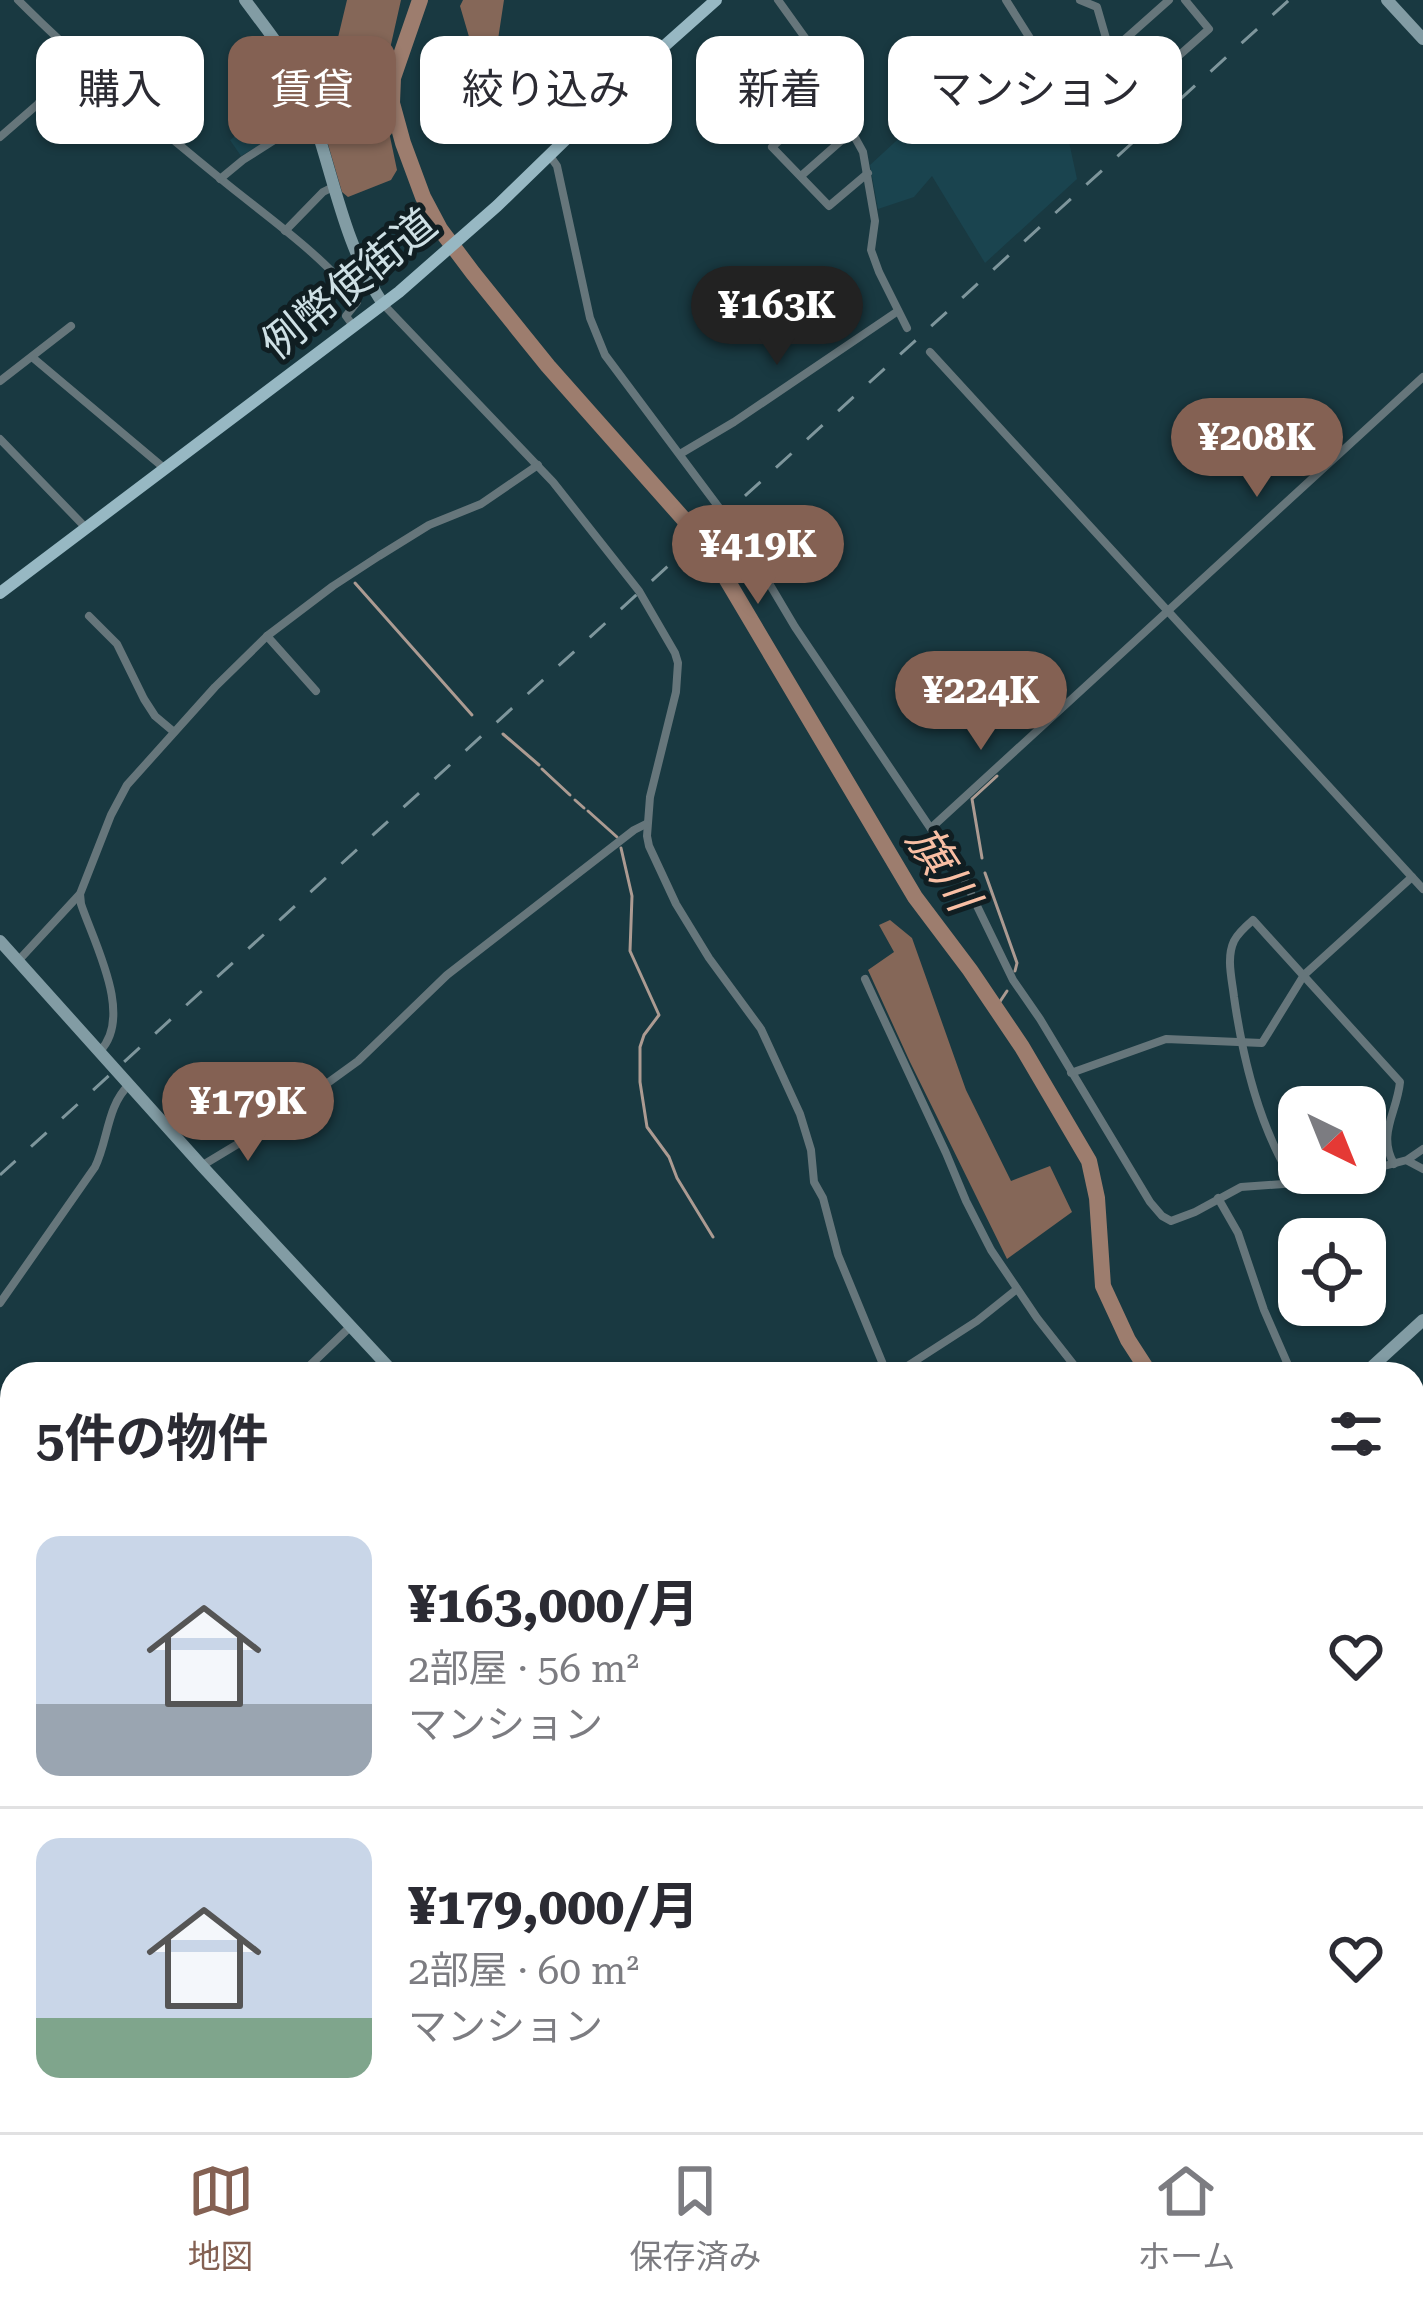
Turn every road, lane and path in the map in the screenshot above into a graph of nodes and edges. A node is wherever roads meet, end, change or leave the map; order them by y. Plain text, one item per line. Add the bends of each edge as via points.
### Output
1 (18, 0) edge
2 (245, 0) edge
3 (716, 0) edge
4 (778, 0) edge
5 (1006, 0) edge
6 (1080, 0) edge
7 (1169, 0) edge
8 (1185, 0) edge
9 (1388, 0) edge
10 (55, 36) edge
11 (271, 36) edge
12 (804, 36) edge
13 (1029, 36) edge
14 (1107, 36) edge
15 (1128, 36) edge
16 (1423, 39) edge
17 (1182, 53) edge
18 (36, 106) edge
19 (0, 137) edge
20 (177, 144) edge
21 (268, 144) edge
22 (321, 144) edge
23 (775, 144) edge
24 (837, 144) edge
25 (858, 144) edge
26 (549, 155) junction
27 (868, 173) junction
28 (801, 176) junction
29 (220, 179) junction
30 (333, 187) junction
31 (285, 231) junction
32 (388, 300) junction
33 (898, 311) junction
34 (71, 326) dead end
35 (354, 327) junction
36 (907, 328) dead end
37 (930, 352) dead end
38 (32, 357) junction
39 (1423, 376) edge
40 (0, 381) edge
41 (0, 439) edge
42 (680, 454) junction
43 (538, 465) junction
44 (165, 469) junction
45 (86, 528) junction
46 (0, 593) edge
47 (1168, 612) junction
48 (89, 616) dead end
49 (266, 636) junction
50 (316, 691) dead end
51 (174, 731) junction
52 (647, 824) junction
53 (931, 828) junction
54 (1412, 877) junction
55 (1423, 889) edge
56 (80, 894) junction
57 (0, 941) edge
58 (18, 961) junction
59 (1304, 975) junction
60 (865, 980) dead end
61 (1241, 1043) junction
62 (100, 1052) junction
63 (1071, 1073) junction
64 (130, 1084) junction
65 (1423, 1149) edge
66 (1278, 1151) edge
67 (1407, 1160) junction
68 (1394, 1164) junction
69 (202, 1166) junction
70 (1386, 1166) edge
71 (1423, 1169) edge
72 (1278, 1184) edge
73 (1218, 1198) junction
74 (1017, 1289) junction
75 (0, 1303) edge
76 (1423, 1320) edge
77 (351, 1326) junction
78 (314, 1362) edge
79 (384, 1362) edge
80 (886, 1362) edge
81 (911, 1362) edge
82 (1072, 1362) edge
83 (1287, 1362) edge
84 (1377, 1362) edge

1 - 10 street
2 - 11 street
3 - 26 main road, 例幣使街道
4 - 12 street
5 - 13 street
6 - 14 street via 1097,7
7 - 15 street
8 - 17 street via 1209,29
9 - 16 street
18 - 19 street
20 - 29 street
21 - 29 street
22 - 30 street
23 - 28 street
24 - 28 street
25 - 27 street
26 - 32 main road, 例幣使街道
26 - 42 street via 605,355
27 - 28 street via 829,206
27 - 33 street via 871,250
29 - 31 street
30 - 31 street
30 - 32 street via 353,249
31 - 35 street via 356,299 346,316
32 - 35 main road, 例幣使街道
32 - 43 street
33 - 36 street
33 - 42 street
34 - 38 street
35 - 44 main road, 例幣使街道
37 - 47 street
38 - 40 street
38 - 44 street
39 - 47 street
41 - 45 street
42 - 53 street
43 - 49 street via 482,504 379,556
43 - 52 street via 640,591 675,653 676,692
44 - 45 main road, 例幣使街道
45 - 46 main road, 例幣使街道
47 - 53 street
47 - 54 street
48 - 51 street via 117,644 155,716
49 - 50 street
49 - 51 street
51 - 56 street via 119,800
52 - 69 street via 448,975 358,1061
52 - 80 street via 662,879 761,1029 800,1114 838,1255
53 - 63 street
54 - 55 street
54 - 59 street
56 - 58 street
56 - 62 street via 111,994 112,1030
57 - 58 street
58 - 62 street
59 - 61 street via 1266,1039
59 - 61 street via 1252,920 1234,941 1230,970
59 - 68 street via 1400,1082 1385,1137
60 - 74 street via 966,1202
61 - 63 street via 1166,1039
61 - 66 street
62 - 64 street
63 - 73 street via 1162,1216 1180,1219
64 - 69 street
64 - 75 street via 116,1099 95,1167
65 - 67 street
67 - 68 street
67 - 71 street
68 - 70 street
69 - 77 street
72 - 73 street
73 - 83 street
74 - 81 street
74 - 82 street
76 - 84 street
77 - 78 street
77 - 79 street

